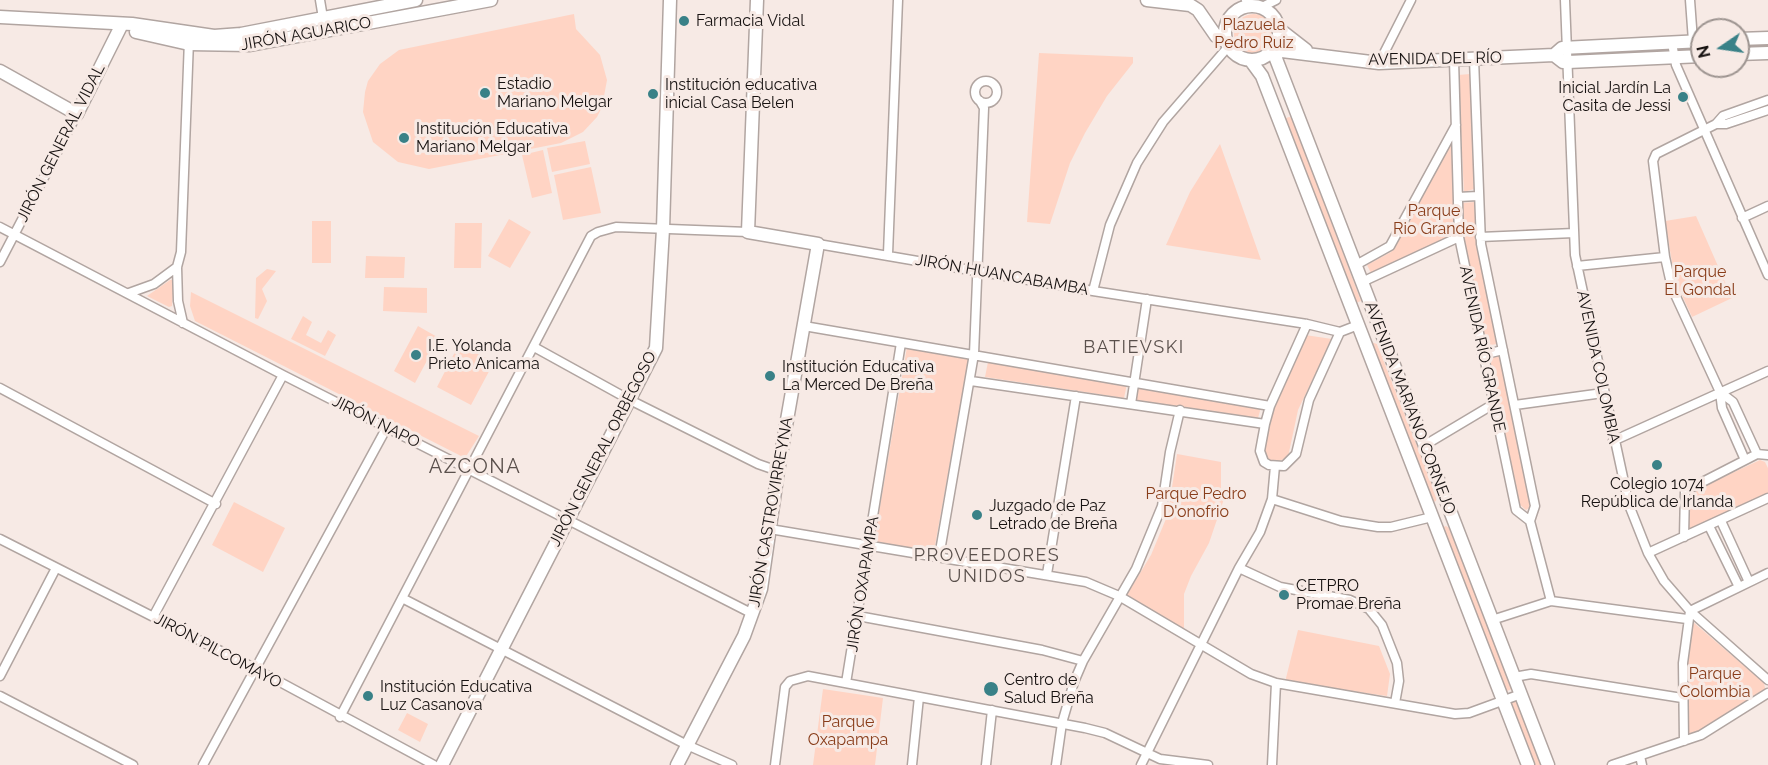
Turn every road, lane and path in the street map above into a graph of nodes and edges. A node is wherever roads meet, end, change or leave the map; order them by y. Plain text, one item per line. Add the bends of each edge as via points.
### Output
1 (320, 0) edge
2 (416, 0) edge
3 (491, 0) edge
4 (670, 0) edge
5 (757, 0) edge
6 (898, 0) edge
7 (1147, 0) edge
8 (1276, 0) edge
9 (1411, 0) edge
10 (1565, 0) edge
11 (1690, 0) edge
12 (454, 3) edge
13 (1246, 4) edge
14 (0, 17) edge
15 (323, 18) junction
16 (1693, 18) edge
17 (122, 24) junction
18 (1279, 29) junction
19 (1768, 38) edge
20 (189, 39) junction
21 (1750, 39) edge
22 (1690, 42) edge
23 (1672, 43) junction
24 (1227, 44) junction
25 (1567, 48) junction
26 (1273, 50) junction
27 (1768, 53) edge
28 (1750, 54) edge
29 (1317, 55) junction
30 (1554, 55) junction
31 (1690, 56) edge
32 (1673, 57) junction
33 (1474, 59) junction
34 (1454, 60) junction
35 (1251, 61) junction
36 (1568, 62) junction
37 (1379, 63) junction
38 (0, 71) edge
39 (1768, 100) edge
40 (985, 103) dead end
41 (1296, 110) junction
42 (1768, 110) edge
43 (77, 114) junction
44 (1278, 117) junction
45 (1456, 124) junction
46 (1716, 124) junction
47 (1703, 130) junction
48 (1478, 196) junction
49 (1458, 197) junction
50 (1768, 206) edge
51 (1742, 218) junction
52 (0, 227) edge
53 (663, 229) junction
54 (748, 232) junction
55 (1574, 233) junction
56 (14, 235) junction
57 (1459, 237) junction
58 (1480, 237) junction
59 (818, 244) junction
60 (888, 255) junction
61 (1665, 257) junction
62 (0, 262) edge
63 (1356, 265) junction
64 (1577, 266) junction
65 (177, 267) junction
66 (978, 272) junction
67 (1768, 275) edge
68 (1362, 282) junction
69 (1093, 291) junction
70 (129, 293) junction
71 (1147, 299) junction
72 (1372, 309) junction
73 (184, 323) junction
74 (1307, 324) junction
75 (1358, 325) junction
76 (804, 326) junction
77 (1379, 327) junction
78 (1340, 332) junction
79 (901, 343) junction
80 (534, 347) junction
81 (1503, 350) junction
82 (974, 354) junction
83 (1482, 355) junction
84 (1768, 371) edge
85 (283, 375) junction
86 (971, 381) junction
87 (1134, 381) junction
88 (0, 388) edge
89 (1720, 392) junction
90 (1603, 393) junction
91 (1076, 396) junction
92 (630, 400) junction
93 (1131, 404) junction
94 (1492, 405) junction
95 (1515, 405) junction
96 (1270, 406) junction
97 (1180, 410) junction
98 (1265, 424) junction
99 (387, 427) junction
100 (1613, 441) junction
101 (1425, 445) junction
102 (1757, 454) junction
103 (1768, 454) edge
104 (1745, 460) junction
105 (1275, 466) junction
106 (469, 471) junction
107 (778, 471) junction
108 (1768, 498) edge
109 (1272, 499) junction
110 (216, 504) junction
111 (1449, 508) junction
112 (1431, 515) junction
113 (566, 520) junction
114 (1530, 521) junction
115 (1721, 521) junction
116 (1709, 526) junction
117 (770, 529) junction
118 (1684, 537) junction
119 (0, 539) edge
120 (869, 545) junction
121 (1648, 553) junction
122 (939, 557) junction
123 (56, 568) junction
124 (1239, 568) junction
125 (1768, 573) edge
126 (1047, 574) junction
127 (1749, 582) junction
128 (1739, 587) junction
129 (1119, 596) junction
130 (402, 598) junction
131 (1551, 601) junction
132 (753, 614) junction
133 (1688, 615) junction
134 (858, 616) junction
135 (153, 617) junction
136 (1492, 620) junction
137 (1203, 646) junction
138 (500, 648) junction
139 (1083, 661) junction
140 (254, 668) junction
141 (0, 676) edge
142 (1514, 677) junction
143 (1768, 680) edge
144 (846, 683) junction
145 (1276, 683) junction
146 (1768, 693) edge
147 (1521, 694) junction
148 (0, 696) edge
149 (919, 697) junction
150 (1682, 698) junction
151 (1503, 701) junction
152 (1395, 703) junction
153 (992, 710) junction
154 (340, 717) junction
155 (1062, 723) junction
156 (1684, 741) junction
157 (687, 745) junction
158 (1148, 753) junction
159 (1641, 760) edge
160 (133, 765) edge
161 (203, 765) edge
162 (434, 765) edge
163 (442, 765) edge
164 (677, 765) edge
165 (732, 765) edge
166 (775, 765) edge
167 (912, 765) edge
168 (986, 765) edge
169 (1056, 765) edge
170 (1142, 765) edge
171 (1208, 765) edge
172 (1272, 765) edge
173 (1527, 765) edge
174 (1548, 765) edge
175 (1612, 765) edge

1 - 15 street
2 - 15 main road, JIRÓN AGUARICO
3 - 12 main road, JIRÓN AGUARICO
4 - 53 main road, JIRÓN GENERAL ORBEGOSO
5 - 54 main road
6 - 60 street
7 - 24 main road via 1190,5
8 - 13 street
9 - 37 street
10 - 25 street, AVENIDA COLOMBIA
11 - 16 street
12 - 20 main road, JIRÓN AGUARICO via 250,45
13 - 18 main road via 1273,16
13 - 24 main road via 1225,25
14 - 17 main road, JIRÓN AGUARICO
15 - 20 main road, JIRÓN AGUARICO via 241,34
17 - 20 main road, JIRÓN AGUARICO via 132,32
17 - 43 main road, JIRÓN GENERAL VIDAL
18 - 26 main road
18 - 29 main road, AVENIDA DEL RÍO
19 - 21 main road
20 - 65 street via 181,252
22 - 23 main road, AVENIDA DEL RÍO
23 - 25 main road, AVENIDA DEL RÍO
23 - 32 street
24 - 35 main road via 1237,57
24 - 69 street via 1162,122 1137,163 1110,225
25 - 30 main road, AVENIDA DEL RÍO
25 - 36 street, AVENIDA COLOMBIA
26 - 29 main road, AVENIDA DEL RÍO
26 - 35 main road
26 - 41 main road, AVENIDA MARIANO CORNEJO
27 - 28 main road
29 - 37 main road, AVENIDA DEL RÍO
30 - 33 main road, AVENIDA DEL RÍO
30 - 36 main road, AVENIDA DEL RÍO
31 - 32 main road, AVENIDA DEL RÍO
32 - 36 main road, AVENIDA DEL RÍO
32 - 47 street
33 - 34 main road, AVENIDA DEL RÍO
33 - 48 street, AVENIDA RÍO GRANDE
34 - 37 main road, AVENIDA DEL RÍO
34 - 45 street, AVENIDA RÍO GRANDE
35 - 44 main road, AVENIDA MARIANO CORNEJO via 1262,76
36 - 55 street, AVENIDA COLOMBIA
38 - 43 main road
39 - 46 street via 1723,116
40 - 66 street
41 - 44 main road
41 - 63 main road, AVENIDA MARIANO CORNEJO
42 - 46 street
43 - 56 street, JIRÓN GENERAL VIDAL
44 - 75 main road, AVENIDA MARIANO CORNEJO
45 - 49 street, AVENIDA RÍO GRANDE
45 - 63 street via 1390,246
46 - 47 street
47 - 51 street
47 - 61 street via 1656,154 1653,161
48 - 49 street
48 - 58 street, AVENIDA RÍO GRANDE
49 - 57 street, AVENIDA RÍO GRANDE
50 - 51 street
51 - 67 street
52 - 56 street, JIRÓN NAPO
53 - 54 street, JIRÓN HUANCABAMBA
53 - 80 street, JIRÓN HUANCABAMBA via 616,227 591,236
53 - 92 main road, JIRÓN GENERAL ORBEGOSO via 656,348
54 - 59 main road, JIRÓN HUANCABAMBA
55 - 58 street
55 - 64 street, AVENIDA COLOMBIA
56 - 62 street, JIRÓN GENERAL VIDAL
56 - 70 street, JIRÓN NAPO
57 - 68 street
57 - 83 street, AVENIDA RÍO GRANDE
58 - 81 street, AVENIDA RÍO GRANDE
59 - 60 street, JIRÓN HUANCABAMBA
59 - 76 main road, JIRÓN CASTROVIRREYNA
60 - 66 street, JIRÓN HUANCABAMBA
61 - 64 street
61 - 89 street via 1672,288
63 - 68 main road, AVENIDA MARIANO CORNEJO
64 - 90 street, AVENIDA COLOMBIA
65 - 70 street via 154,284
65 - 73 street via 179,311
66 - 69 street, JIRÓN HUANCABAMBA
66 - 82 street
68 - 72 main road, AVENIDA MARIANO CORNEJO
69 - 71 street, JIRÓN HUANCABAMBA
70 - 73 street, JIRÓN NAPO
71 - 74 street, JIRÓN HUANCABAMBA
71 - 87 street
72 - 75 main road via 1362,308
72 - 77 main road, AVENIDA MARIANO CORNEJO
73 - 85 street, JIRÓN NAPO
74 - 78 street, JIRÓN HUANCABAMBA
74 - 96 street
75 - 77 main road via 1372,334
75 - 78 street
75 - 112 main road, AVENIDA MARIANO CORNEJO
76 - 79 street
76 - 107 main road, JIRÓN CASTROVIRREYNA
77 - 101 main road, AVENIDA MARIANO CORNEJO
78 - 105 street via 1309,400 1296,454 1291,462
79 - 82 street
79 - 120 street, JIRÓN OXAPAMPA
80 - 92 street
80 - 106 street, JIRÓN HUANCABAMBA
81 - 83 street
81 - 95 street, AVENIDA RÍO GRANDE
82 - 86 street
82 - 87 street
83 - 94 street, AVENIDA RÍO GRANDE
84 - 89 street
85 - 99 street, JIRÓN NAPO
85 - 110 street
86 - 91 street
86 - 122 street
87 - 93 street
87 - 96 street
88 - 110 street
89 - 100 street
89 - 102 street via 1733,402
89 - 104 street via 1722,408
90 - 95 street
90 - 100 street, AVENIDA COLOMBIA
91 - 93 street
91 - 126 street
92 - 107 street
92 - 113 main road, JIRÓN GENERAL ORBEGOSO
93 - 97 street
94 - 101 street
94 - 114 street, AVENIDA RÍO GRANDE via 1516,510
95 - 114 street, AVENIDA RÍO GRANDE via 1535,506
96 - 98 street
97 - 98 street
97 - 129 street via 1162,506 1136,569
98 - 105 street via 1261,457
99 - 106 street, JIRÓN NAPO
99 - 140 street
100 - 121 street, AVENIDA COLOMBIA via 1629,505
101 - 111 main road, AVENIDA MARIANO CORNEJO
102 - 103 street
102 - 104 street
104 - 118 street via 1685,491
105 - 109 street
106 - 113 street, JIRÓN NAPO
106 - 130 street, JIRÓN HUANCABAMBA
107 - 117 main road, JIRÓN CASTROVIRREYNA
108 - 115 street
109 - 112 street via 1341,521 1378,527
109 - 124 street via 1260,532
110 - 135 street
111 - 112 main road via 1444,521
111 - 112 main road via 1436,501
111 - 136 main road, AVENIDA MARIANO CORNEJO
112 - 151 main road, AVENIDA MARIANO CORNEJO
113 - 132 street, JIRÓN NAPO
113 - 138 main road, JIRÓN GENERAL ORBEGOSO
114 - 131 street, AVENIDA RÍO GRANDE
115 - 116 street
115 - 127 street
116 - 118 street
116 - 128 street
117 - 120 street
117 - 132 main road, JIRÓN CASTROVIRREYNA
118 - 121 street
119 - 123 street, JIRÓN PILCOMAYO
120 - 122 street
120 - 134 street, JIRÓN OXAPAMPA
121 - 133 street, AVENIDA COLOMBIA
122 - 126 street
123 - 135 street, JIRÓN PILCOMAYO
123 - 141 street
124 - 137 street
124 - 152 street via 1280,587 1350,600 1369,609 1383,625 1397,663
125 - 127 street
126 - 129 street via 1086,582
127 - 128 street
128 - 133 street
129 - 137 street
129 - 139 street
130 - 138 street
130 - 154 street, JIRÓN HUANCABAMBA
131 - 133 street
131 - 136 street
132 - 157 main road, JIRÓN CASTROVIRREYNA
133 - 143 street, AVENIDA COLOMBIA
133 - 150 street
134 - 139 street
134 - 144 street, JIRÓN OXAPAMPA
135 - 140 street, JIRÓN PILCOMAYO
136 - 142 main road, AVENIDA MARIANO CORNEJO
137 - 145 street via 1251,674
137 - 158 street
138 - 157 street
138 - 163 main road, JIRÓN GENERAL ORBEGOSO
139 - 155 street
140 - 154 street, JIRÓN PILCOMAYO
140 - 161 street
142 - 147 main road, AVENIDA MARIANO CORNEJO
142 - 150 street via 1531,674
144 - 149 street
144 - 166 street via 808,676 790,681 782,696
145 - 152 street
145 - 172 street
146 - 156 street via 1718,726
147 - 151 street
147 - 174 main road, AVENIDA MARIANO CORNEJO
148 - 160 street
149 - 153 street
149 - 167 street
150 - 156 street
151 - 152 street via 1455,714
151 - 173 main road, AVENIDA MARIANO CORNEJO
153 - 155 street
153 - 168 street
154 - 162 street, JIRÓN PILCOMAYO
155 - 158 street via 1105,733
155 - 169 street
156 - 159 street
157 - 164 main road, JIRÓN CASTROVIRREYNA
157 - 165 street
158 - 170 street
158 - 171 street via 1171,762
159 - 175 street

